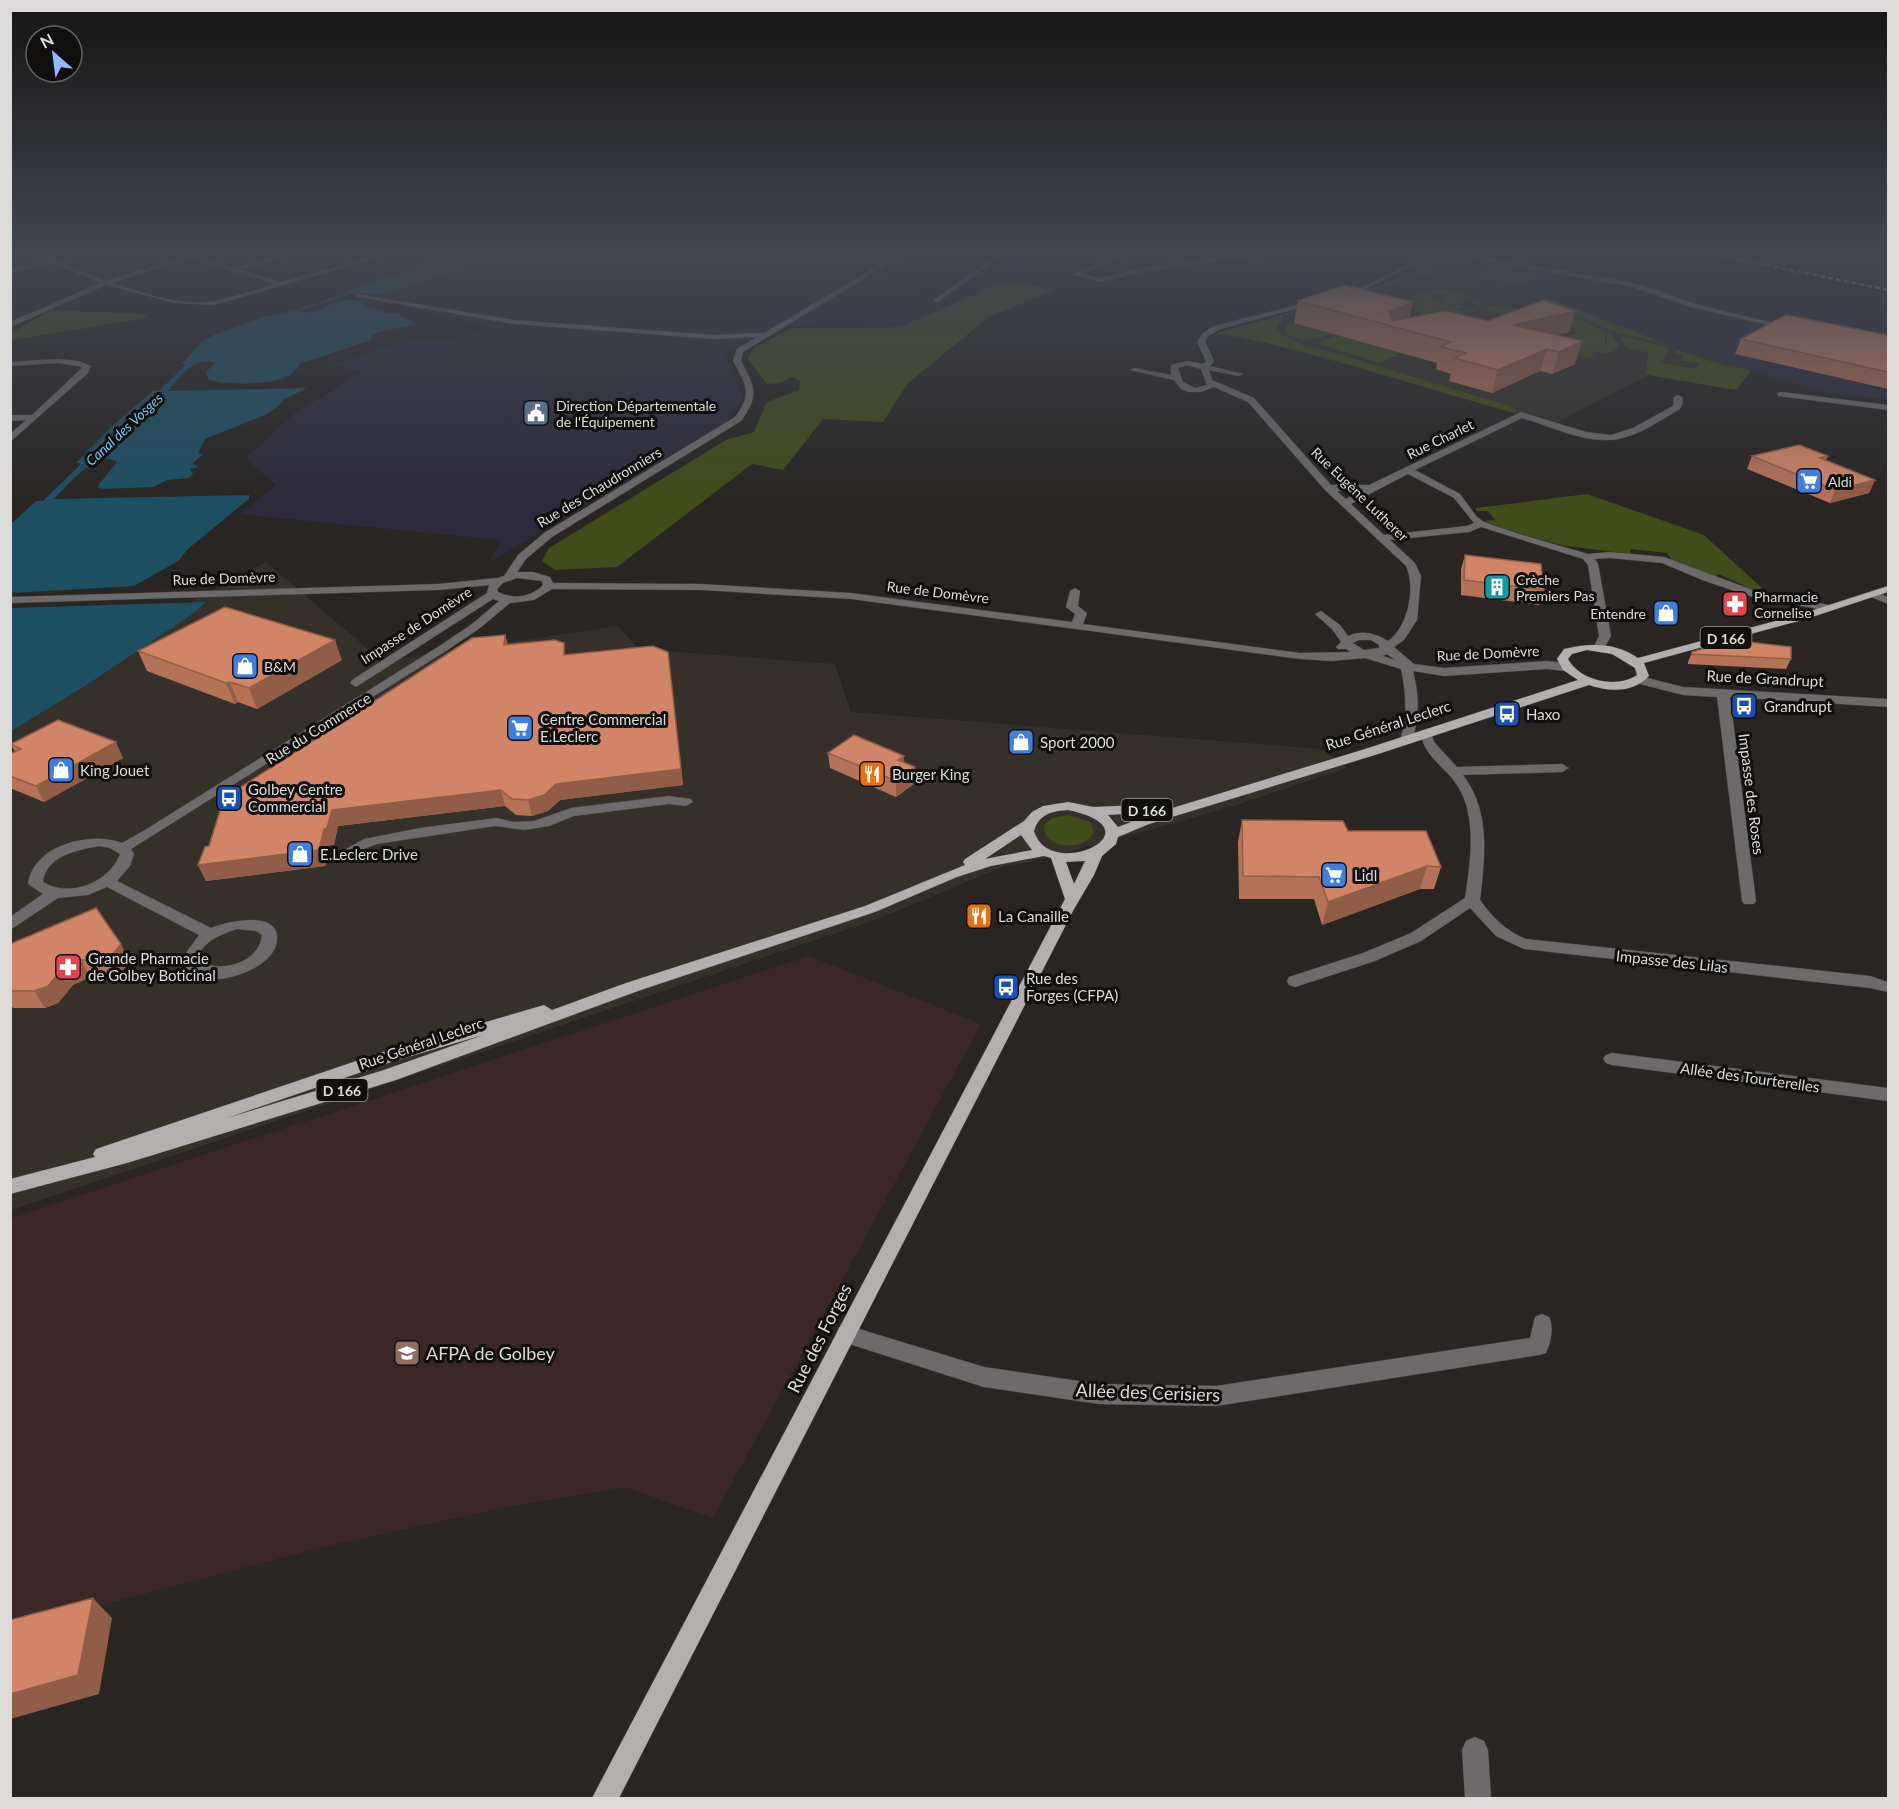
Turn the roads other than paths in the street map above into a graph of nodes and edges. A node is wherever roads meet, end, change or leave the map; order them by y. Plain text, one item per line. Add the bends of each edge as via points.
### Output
1 (680, 334) edge
2 (1207, 334) edge
3 (765, 335) joint
4 (714, 337) junction
5 (734, 348) junction
6 (1208, 356) junction
7 (10, 364) edge
8 (1179, 364) junction
9 (1205, 367) junction
10 (1134, 370) dead end
11 (1147, 371) junction
12 (1174, 378) junction
13 (1209, 382) junction
14 (1183, 387) junction
15 (1202, 390) junction
16 (1238, 394) junction
17 (1781, 394) dead end
18 (1678, 397) dead end
19 (1888, 408) edge
20 (34, 417) junction
21 (10, 418) edge
22 (10, 439) edge
23 (1407, 470) junction
24 (1328, 488) junction
25 (1371, 488) junction
26 (1345, 504) junction
27 (1481, 524) junction
28 (1383, 538) junction
29 (522, 557) junction
30 (1587, 558) junction
31 (533, 575) junction
32 (504, 579) junction
33 (549, 586) junction
34 (438, 587) junction
35 (1888, 589) edge
36 (1075, 591) dead end
37 (493, 593) junction
38 (1873, 594) junction
39 (10, 600) edge
40 (507, 600) junction
41 (1888, 601) edge
42 (1829, 608) junction
43 (1077, 625) junction
44 (1401, 633) junction
45 (1370, 636) junction
46 (1347, 643) junction
47 (1386, 647) junction
48 (1599, 648) junction
49 (1366, 654) junction
50 (1320, 657) junction
51 (1636, 662) junction
52 (1409, 667) junction
53 (1565, 668) junction
54 (1640, 680) junction
55 (1588, 681) junction
56 (356, 682) dead end
57 (1721, 692) junction
58 (1888, 703) edge
59 (1426, 734) junction
60 (1406, 740) junction
61 (1562, 768) dead end
62 (1452, 771) junction
63 (686, 802) dead end
64 (1199, 805) junction
65 (1095, 811) junction
66 (1028, 824) junction
67 (1114, 834) junction
68 (123, 848) junction
69 (353, 849) dead end
70 (1051, 854) junction
71 (1095, 854) junction
72 (952, 874) junction
73 (106, 881) junction
74 (54, 894) junction
75 (1072, 897) junction
76 (1472, 900) junction
77 (1749, 901) dead end
78 (10, 925) edge
79 (210, 934) junction
80 (1295, 981) dead end
81 (1888, 987) edge
82 (1612, 1059) dead end
83 (1888, 1095) edge
84 (10, 1187) edge
85 (1542, 1323) dead end
86 (846, 1334) junction
87 (1475, 1750) dead end
88 (605, 1798) edge
89 (1478, 1798) edge

1 - 4 street
2 - 6 street via 1201,342
3 - 4 street
3 - 5 street
4 - 5 street
5 - 29 street, Rue des Chaudronniers via 753,391 750,405 738,419 548,535
6 - 8 street
6 - 9 street via 1210,361
7 - 20 street via 55,362 87,366
8 - 9 street
8 - 11 street
8 - 12 street
9 - 13 street
9 - 13 street via 1235,374
10 - 11 street
11 - 12 street
12 - 14 street
13 - 15 street via 1211,386
13 - 16 street, Rue Eugène Lutherer
14 - 15 street
14 - 15 street via 1186,398
15 - 16 street
16 - 24 street, Rue Eugène Lutherer via 1251,400
17 - 19 street
18 - 23 street, Rue Charlet via 1677,407 1615,437 1521,415
20 - 21 street
20 - 22 street
23 - 25 street, Rue Charlet
23 - 27 street via 1457,496
24 - 25 street, Rue Charlet
24 - 26 street, Rue Eugène Lutherer
25 - 26 street, Rue Charlet
26 - 28 street, Rue Eugène Lutherer
27 - 28 street via 1469,529
27 - 30 street
28 - 44 street, Rue Eugène Lutherer via 1404,557 1416,576 1411,620
29 - 31 street
29 - 32 street, Rue des Chaudronniers
30 - 42 street via 1610,555 1664,560 1757,595
30 - 48 street via 1593,564 1605,636
31 - 32 street, Rue de Domèvre
31 - 33 street via 546,579
32 - 34 street, Rue de Domèvre
32 - 37 street, Rue des Chaudronniers via 495,585
33 - 40 street via 531,598
33 - 43 street, Rue de Domèvre via 693,582 851,596
34 - 37 street, Rue de Domèvre
34 - 39 street, Rue de Domèvre
35 - 38 main road, D 166
36 - 43 street via 1072,607 1081,613
37 - 40 street, Rue de Domèvre
37 - 56 street, Impasse de Domèvre
38 - 41 street
38 - 42 main road, D 166
40 - 68 street, Rue du Commerce via 445,647
42 - 51 main road, D 166
43 - 50 street, Rue de Domèvre
44 - 45 street
44 - 47 street, Rue Eugène Lutherer
45 - 46 street via 1352,637
45 - 46 street via 1324,617
45 - 47 street
46 - 49 street via 1353,650
46 - 50 street
47 - 49 street via 1379,654
47 - 52 street
48 - 51 main road
48 - 53 main road via 1567,651 1561,661
49 - 50 street, Rue de Domèvre
49 - 52 street, Rue de Domèvre
51 - 54 main road via 1644,672
52 - 53 street, Rue de Domèvre via 1461,672 1547,665
52 - 60 street via 1411,726
53 - 55 main road
54 - 55 main road via 1618,686
54 - 57 street, Rue de Grandrupt via 1683,691
55 - 59 main road, Rue Général Leclerc / D 166
57 - 58 street, Rue de Grandrupt
57 - 77 street, Impasse des Roses
59 - 60 main road, Rue Général Leclerc / D 166
59 - 62 street via 1428,743
60 - 64 main road, Rue Général Leclerc / D 166
61 - 62 street
62 - 76 street via 1467,789 1473,808 1477,860
63 - 69 street via 669,800 571,812 558,820 531,825 507,827 496,822 420,832 363,843
64 - 65 main road, Rue Général Leclerc / D 166
64 - 67 main road, Rue Général Leclerc / D 166
65 - 66 main road via 1054,807 1042,811
65 - 67 main road via 1112,825
66 - 70 main road via 1032,843
66 - 72 main road, Rue Général Leclerc / D 166
67 - 71 main road via 1112,842
68 - 73 street via 126,863
68 - 74 street via 99,842 74,847 51,858 34,876 42,891
70 - 71 main road via 1070,858
70 - 72 main road, Rue Général Leclerc / D 166 via 1028,853
70 - 75 main road
71 - 75 main road, Rue des Forges
72 - 84 main road, Rue Général Leclerc / D 166 via 870,909 632,987 390,1075 127,1156
73 - 74 street via 71,893
73 - 79 street
74 - 78 street
75 - 86 main road, Rue des Forges
76 - 80 street via 1416,938
76 - 81 street, Impasse des Lilas via 1487,921 1507,938 1524,944
79 - 79 street via 191,957 197,969 214,974 250,965 271,942 267,929 249,924
82 - 83 street, Allée des Tourterelles
85 - 86 street, Allée des Cerisiers via 1539,1346 1216,1396 1099,1394 984,1377
86 - 88 main road, Rue des Forges
87 - 89 street

